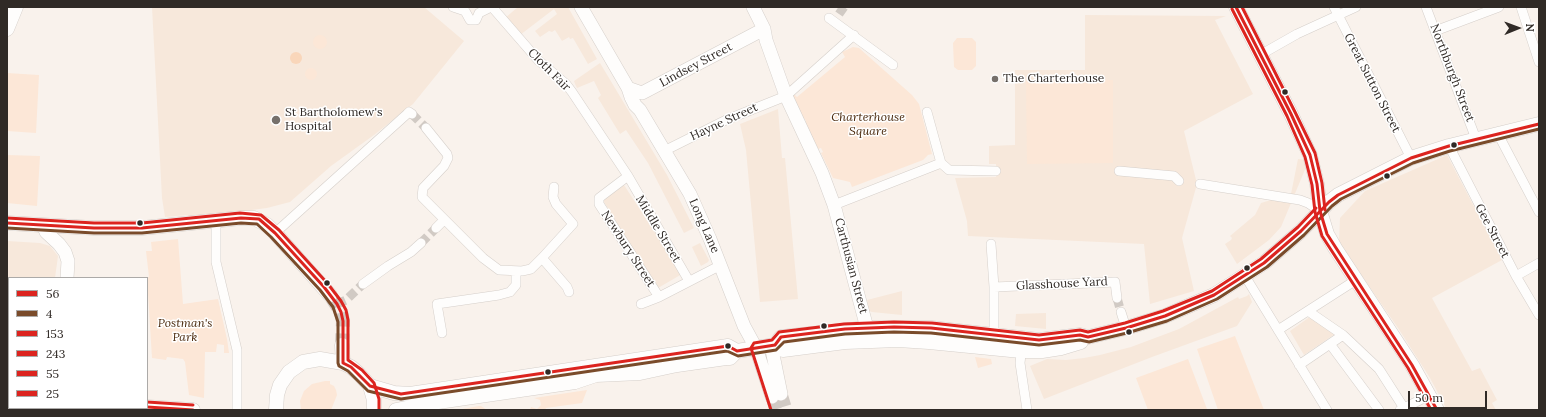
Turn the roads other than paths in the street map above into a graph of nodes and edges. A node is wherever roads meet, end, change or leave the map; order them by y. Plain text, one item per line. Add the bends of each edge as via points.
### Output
1 (453, 7) edge
2 (492, 7) edge
3 (581, 7) edge
4 (753, 7) edge
5 (1236, 7) edge
6 (1356, 7) edge
7 (1426, 7) edge
8 (1499, 7) edge
9 (1521, 7) edge
10 (1336, 11) edge
11 (834, 17) dead end
12 (764, 29) junction
13 (1435, 31) junction
14 (854, 35) junction
15 (1260, 55) junction
16 (1539, 62) edge
17 (893, 65) dead end
18 (628, 88) junction
19 (642, 93) junction
20 (786, 96) junction
21 (640, 110) junction
22 (926, 112) dead end
23 (412, 114) dead end
24 (1539, 124) edge
25 (426, 128) tunnel mouth
26 (1498, 134) junction
27 (1476, 139) junction
28 (1449, 146) junction
29 (664, 151) junction
30 (1411, 158) junction
31 (941, 163) junction
32 (996, 171) dead end
33 (1119, 171) dead end
34 (628, 176) junction
35 (1179, 181) dead end
36 (1200, 184) dead end
37 (554, 186) dead end
38 (834, 205) junction
39 (1320, 211) junction
40 (1539, 212) edge
41 (216, 220) junction
42 (444, 220) junction
43 (7, 224) edge
44 (43, 225) junction
45 (436, 228) tunnel mouth
46 (275, 233) junction
47 (421, 243) tunnel mouth
48 (991, 244) dead end
49 (542, 258) junction
50 (1539, 263) edge
51 (721, 265) junction
52 (516, 271) junction
53 (1245, 276) junction
54 (1516, 276) junction
55 (67, 277) edge
56 (1356, 280) junction
57 (689, 281) junction
58 (363, 284) tunnel mouth
59 (994, 287) junction
60 (569, 292) dead end
61 (330, 295) tunnel mouth
62 (659, 297) junction
63 (1117, 298) tunnel mouth
64 (641, 304) dead end
65 (1308, 311) junction
66 (1121, 312) tunnel mouth
67 (1539, 315) edge
68 (867, 328) junction
69 (1126, 328) junction
70 (1278, 330) junction
71 (442, 333) dead end
72 (994, 334) junction
73 (1343, 335) junction
74 (1022, 344) junction
75 (1330, 344) junction
76 (342, 345) tunnel mouth
77 (773, 345) junction
78 (756, 348) junction
79 (737, 351) junction
80 (343, 363) junction
81 (1299, 365) junction
82 (370, 386) junction
83 (1430, 395) junction
84 (148, 407) edge
85 (374, 408) dead end
86 (1402, 409) edge
87 (193, 410) edge
88 (237, 410) edge
89 (276, 410) edge
90 (396, 410) edge
91 (1027, 410) edge
92 (1327, 410) edge
93 (1379, 410) edge
94 (1437, 410) edge

1 - 2 street via 465,11 475,8 479,13
2 - 34 street, Cloth Fair via 538,60 566,84
3 - 18 street, Long Lane
4 - 12 street
5 - 15 main road
6 - 10 street
7 - 13 street, Northburgh Street
8 - 13 street
9 - 16 street
10 - 15 street
10 - 30 street, Great Sutton Street
11 - 14 street
12 - 19 street, Lindsey Street
12 - 20 street
13 - 27 street, Northburgh Street
14 - 17 street
14 - 20 street
15 - 39 main road via 1310,155
18 - 19 street
18 - 21 street, Long Lane
19 - 21 street
20 - 29 street, Hayne Street via 737,115
20 - 38 street
21 - 29 street, Long Lane
22 - 31 street
23 - 46 street via 409,112
24 - 26 main road
25 - 42 street via 448,158 444,166 423,188 422,197
26 - 27 main road
26 - 40 street
27 - 28 main road
28 - 30 main road
28 - 54 street, Gee Street
29 - 51 street, Long Lane via 690,194
30 - 39 main road via 1338,195
31 - 32 street via 949,170
31 - 38 street
33 - 35 street via 1174,176
34 - 57 street, Middle Street
34 - 62 street, Newbury Street via 598,201
36 - 39 street via 1300,200
37 - 49 street via 556,204 573,224
38 - 68 street, Carthusian Street
39 - 53 main road via 1278,251
39 - 56 main road via 1327,234
41 - 44 main road via 142,228
41 - 46 main road via 254,218
41 - 88 street via 216,262 237,350
42 - 45 street
42 - 52 street via 494,267 499,270
43 - 44 main road
44 - 55 street via 64,252 68,261
46 - 61 main road
47 - 58 street
48 - 59 street
49 - 52 street via 531,268
49 - 60 street
50 - 54 street
51 - 57 street
51 - 78 street, Long Lane via 744,326
52 - 71 street via 516,285 510,292 437,304
53 - 69 main road via 1214,295 1187,307
53 - 70 street
54 - 67 street, Gee Street
56 - 65 street
56 - 83 main road
57 - 62 street
59 - 63 street, Glasshouse Yard via 1115,282
59 - 72 street
62 - 64 street
65 - 70 street
65 - 73 street
66 - 69 street
68 - 72 main road via 931,328
68 - 77 main road via 781,337
69 - 74 main road via 1088,336
70 - 81 street
72 - 74 main road
73 - 75 street
73 - 86 street via 1379,369
74 - 77 main road via 898,340 845,342 783,350
74 - 91 street via 1020,363
75 - 81 street
75 - 93 street
76 - 80 main road
77 - 78 main road
77 - 78 street, Long Lane via 777,396
78 - 79 main road
79 - 82 main road via 728,346 410,394 394,393
79 - 90 main road via 730,358 640,373 596,375 575,382
80 - 82 main road via 351,367
80 - 89 main road via 312,359 303,362 285,377 280,385
81 - 92 street
82 - 85 main road
83 - 86 street
83 - 94 main road
84 - 87 main road

